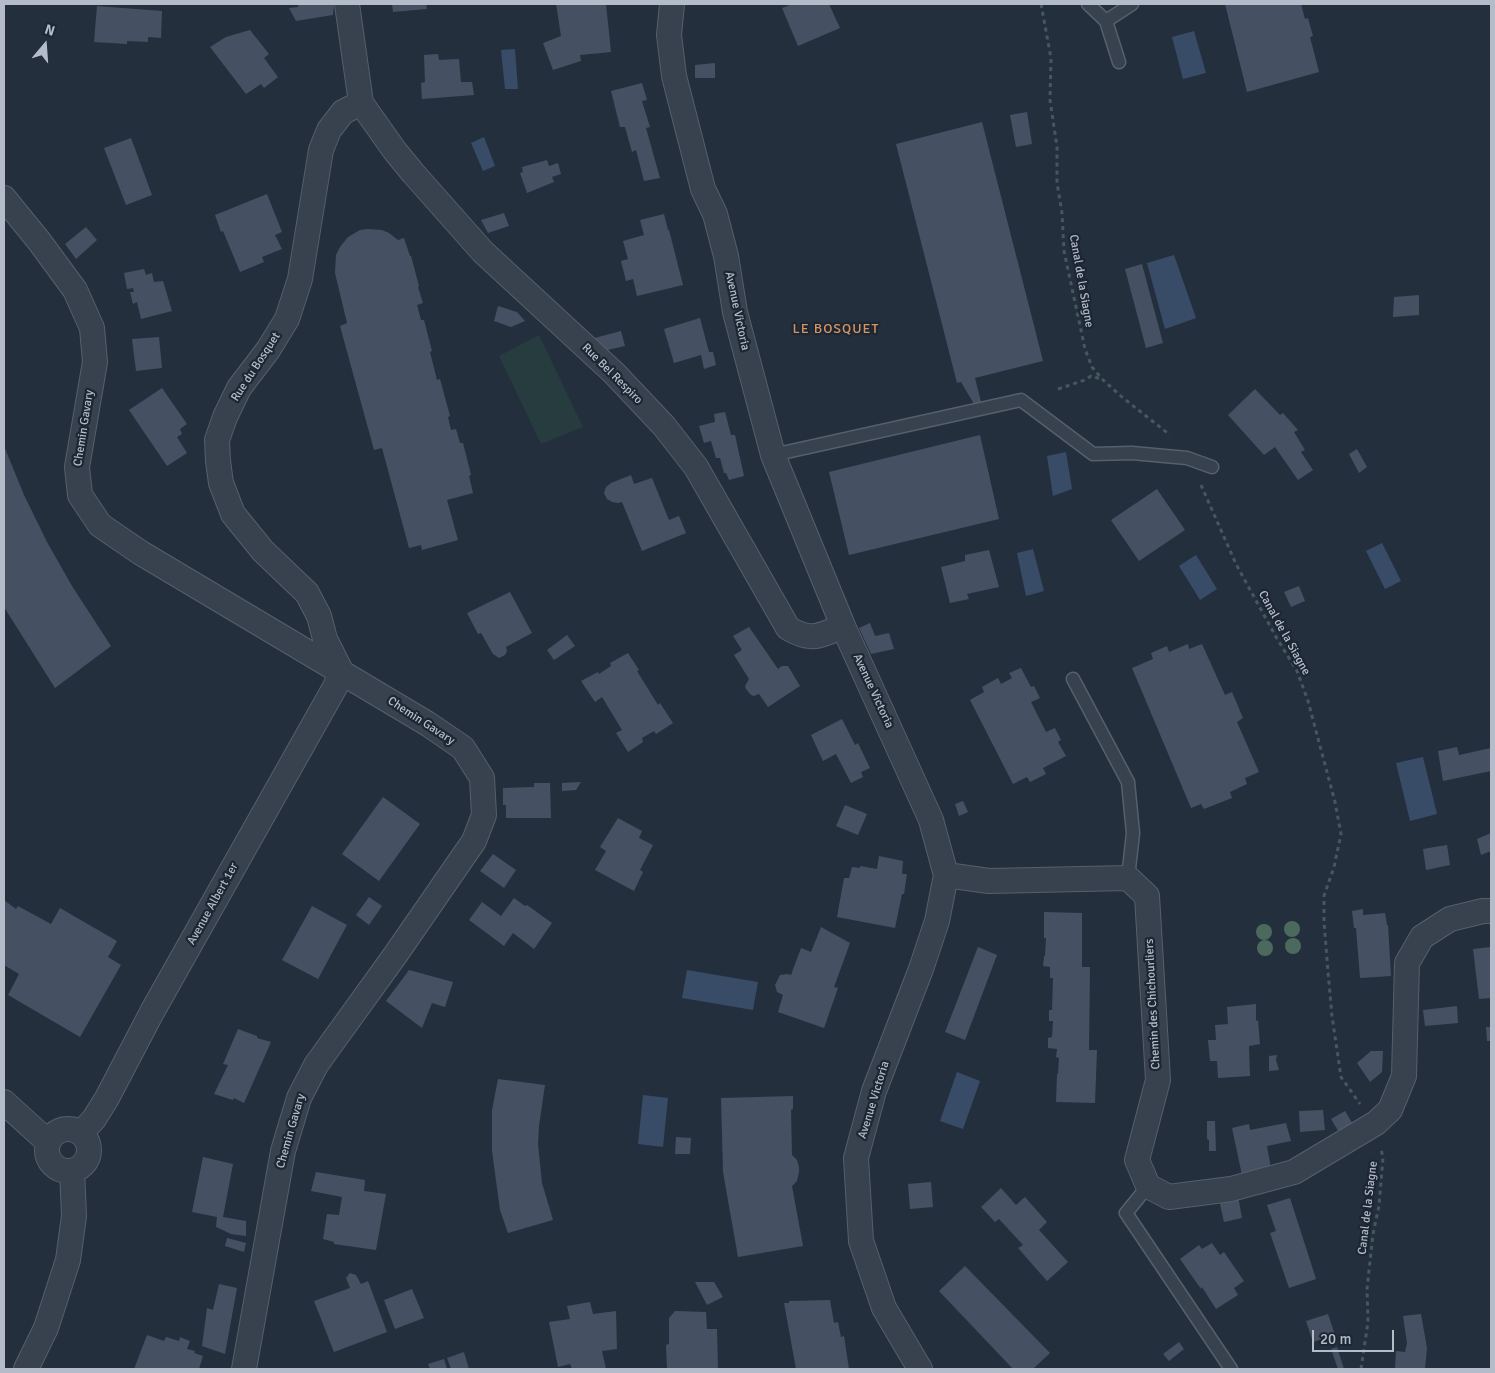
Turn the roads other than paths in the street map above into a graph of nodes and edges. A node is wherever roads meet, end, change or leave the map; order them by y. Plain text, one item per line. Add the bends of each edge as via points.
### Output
1 (347, 4) edge
2 (672, 4) edge
3 (1088, 4) edge
4 (1132, 4) edge
5 (1106, 21) junction
6 (1118, 62) dead end
7 (361, 103) junction
8 (4, 198) edge
9 (773, 455) junction
10 (1212, 467) dead end
11 (843, 626) junction
12 (341, 671) junction
13 (1073, 679) dead end
14 (946, 875) junction
15 (1128, 878) junction
16 (1491, 911) edge
17 (4, 1102) edge
18 (81, 1133) junction
19 (48, 1142) junction
20 (72, 1171) junction
21 (1148, 1186) junction
22 (26, 1369) edge
23 (244, 1369) edge
24 (920, 1369) edge
25 (1231, 1369) edge

1 - 7 street
2 - 9 street, Avenue Victoria via 670,35 674,76 703,189 716,214 735,312
3 - 5 lane
4 - 5 lane
5 - 6 lane
7 - 11 street, Rue Bel Respiro via 413,173 483,252 614,373 664,426 696,467 788,628 800,635 817,637
7 - 12 street, Rue du Bosquet via 343,112 328,130 321,150 300,279 287,319 239,388 224,417 218,440 221,483 233,514 263,551 307,593
8 - 12 street, Chemin Gavary via 75,290 92,328 94,362 77,467 80,496 100,525 141,553
9 - 10 lane via 1021,400 1093,454 1132,452 1187,458
9 - 11 street, Avenue Victoria
11 - 14 street, Avenue Victoria via 931,820
12 - 18 street, Avenue Albert 1er via 107,1098
12 - 23 street, Chemin Gavary via 463,748 482,778 484,815 474,841 316,1065 299,1098 283,1151
13 - 15 lane via 1128,782 1133,833
14 - 15 street via 989,881
14 - 24 street, Avenue Victoria via 937,921 874,1091 856,1158 861,1241 884,1308
15 - 21 street, Chemin des Chichourliers via 1147,896 1148,906 1158,1080 1137,1160
16 - 21 street via 1450,919 1422,937 1408,962 1404,1076 1390,1110 1376,1122 1294,1172 1231,1189 1169,1197
17 - 19 street
18 - 19 street via 60,1130
18 - 20 street via 89,1145 88,1158
19 - 20 street via 48,1159 52,1165
20 - 22 street via 74,1216 68,1260 46,1328
21 - 25 lane via 1126,1213

